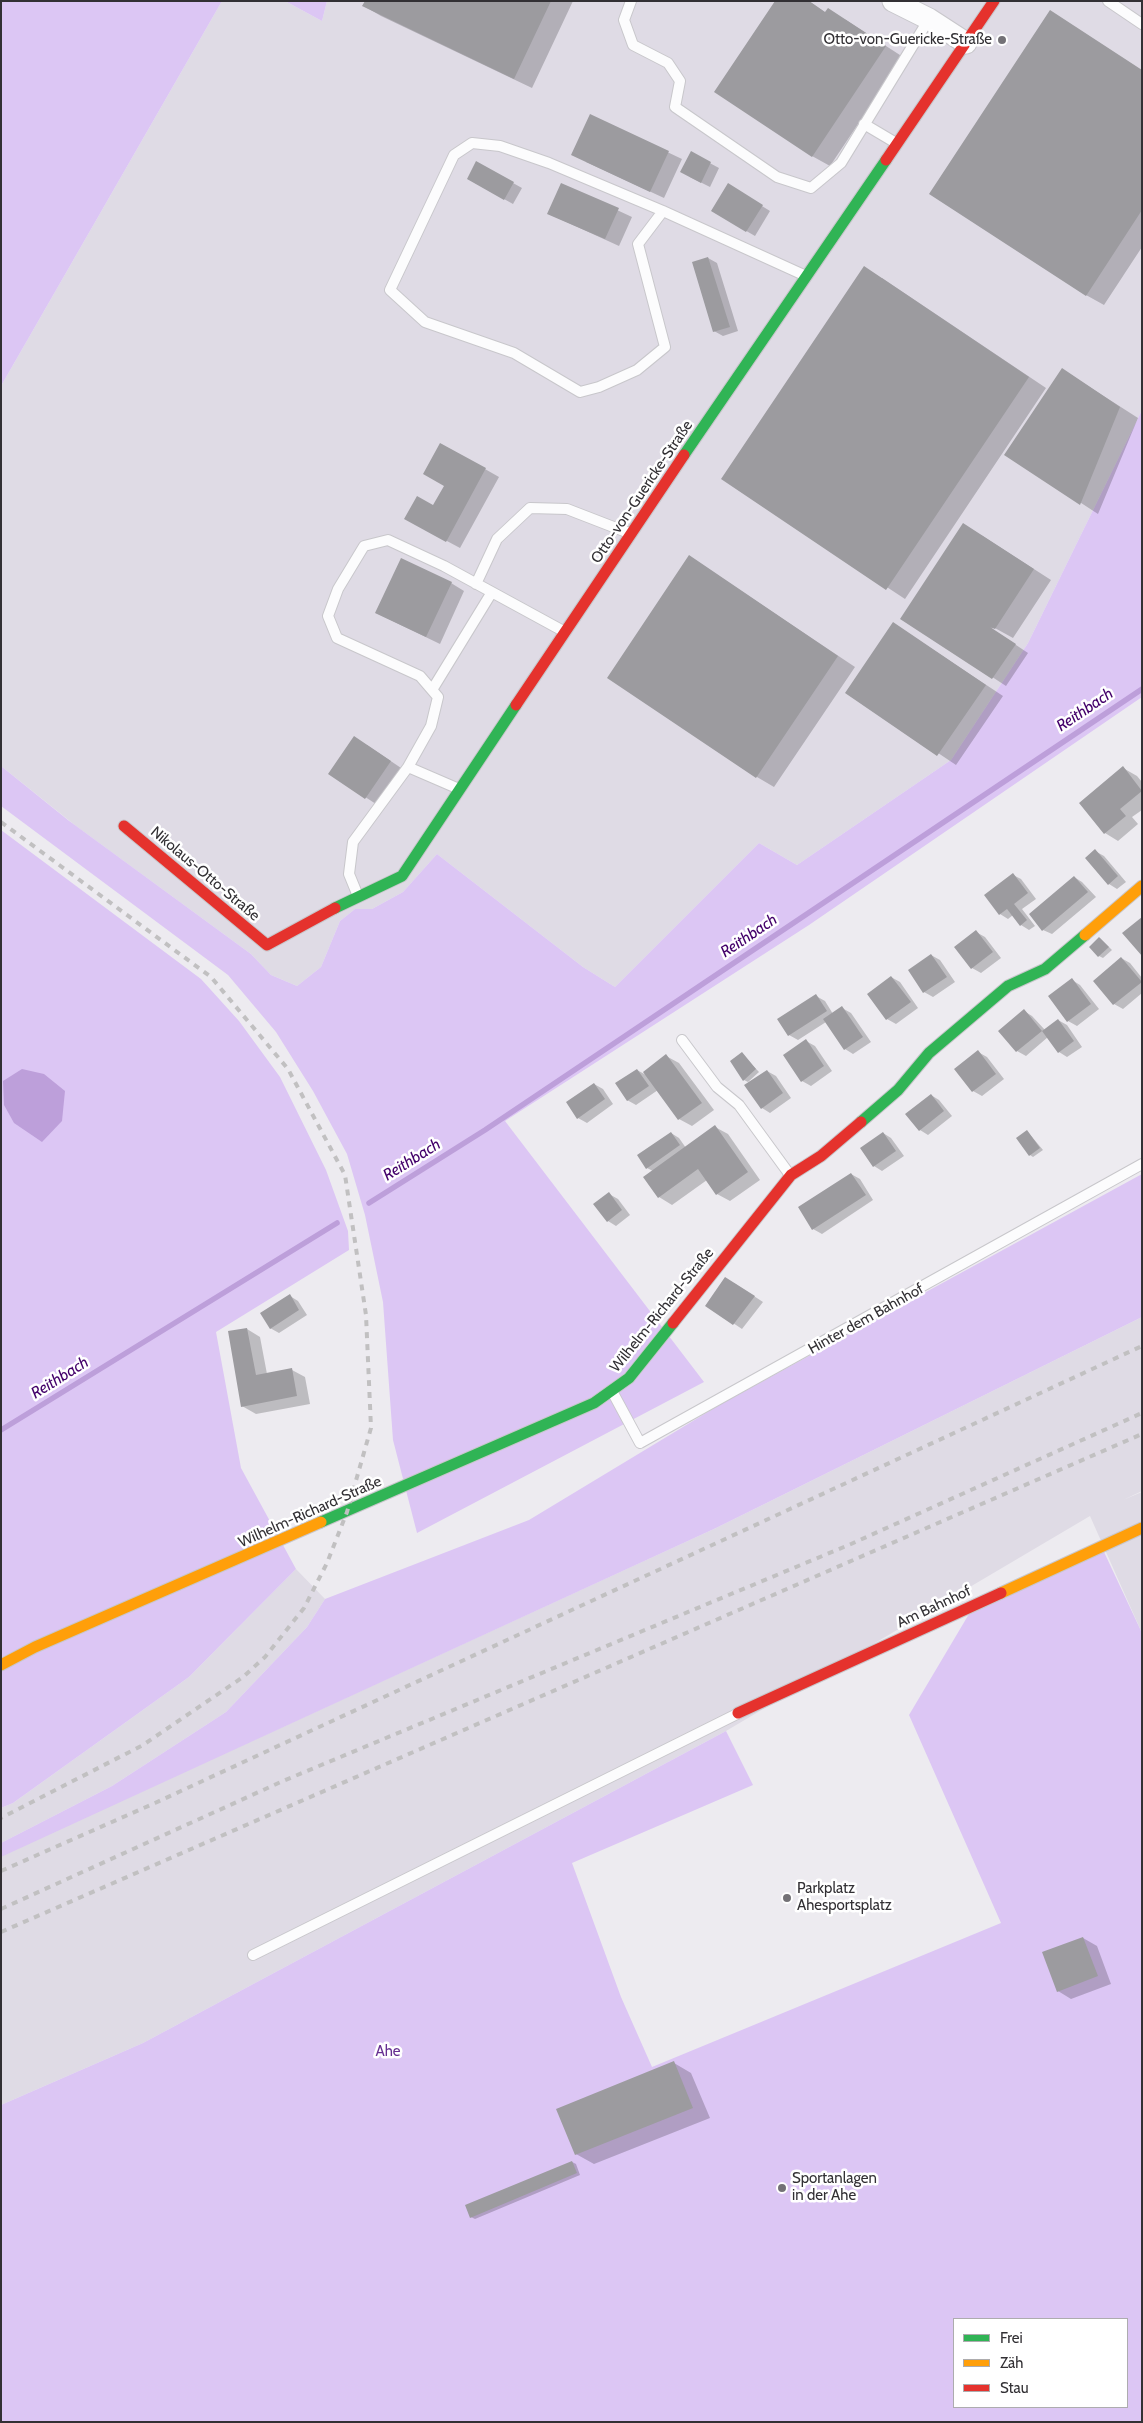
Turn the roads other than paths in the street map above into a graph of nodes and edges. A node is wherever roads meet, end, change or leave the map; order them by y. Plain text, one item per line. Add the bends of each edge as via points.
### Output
1 (631, 1) edge
2 (893, 1) edge
3 (994, 1) edge
4 (1108, 1) edge
5 (929, 20) junction
6 (1142, 24) edge
7 (966, 43) junction
8 (864, 124) junction
9 (897, 144) junction
10 (663, 211) junction
11 (807, 276) junction
12 (631, 534) junction
13 (476, 584) junction
14 (492, 592) junction
15 (566, 632) junction
16 (432, 690) junction
17 (408, 767) junction
18 (460, 790) junction
19 (124, 826) dead end
20 (1142, 886) edge
21 (358, 896) junction
22 (267, 946) joint
23 (682, 1040) dead end
24 (1142, 1164) edge
25 (791, 1175) junction
26 (612, 1392) junction
27 (1142, 1528) edge
28 (1, 1665) edge
29 (738, 1713) joint
30 (253, 1955) dead end

1 - 8 lane via 624,20 633,45 668,63 680,81 675,107 777,177 811,188 841,163
2 - 5 street
3 - 7 street, Otto-von-Guericke-Straße
4 - 6 lane
5 - 7 street
5 - 8 lane
7 - 9 street, Otto-von-Guericke-Straße
8 - 9 lane
9 - 11 street, Otto-von-Guericke-Straße
10 - 10 lane via 549,163 500,146 472,143 454,155 390,290 425,322 514,354 580,392 599,387 637,370 665,347 638,244
10 - 11 lane
11 - 12 street, Otto-von-Guericke-Straße
12 - 13 lane via 566,509 530,508 497,539
12 - 15 street, Otto-von-Guericke-Straße
13 - 14 lane
13 - 16 lane via 388,540 364,546 338,589 328,616 337,638 420,676
14 - 15 lane
14 - 16 lane
15 - 18 street, Otto-von-Guericke-Straße
16 - 17 lane via 438,697 431,726
17 - 18 lane
17 - 21 lane via 353,842 349,874
18 - 21 street, Otto-von-Guericke-Straße via 402,876
19 - 22 street, Nikolaus-Otto-Straße
20 - 25 street, Wilhelm-Richard-Straße via 1045,969 1008,986 929,1053 898,1090 821,1156
21 - 22 street, Otto-von-Guericke-Straße
23 - 25 lane via 716,1088 739,1105
24 - 26 lane, Hinter dem Bahnhof via 640,1443
25 - 26 street, Wilhelm-Richard-Straße via 629,1378
26 - 28 street, Wilhelm-Richard-Straße via 594,1403 35,1647
27 - 29 street, Am Bahnhof
29 - 30 lane

